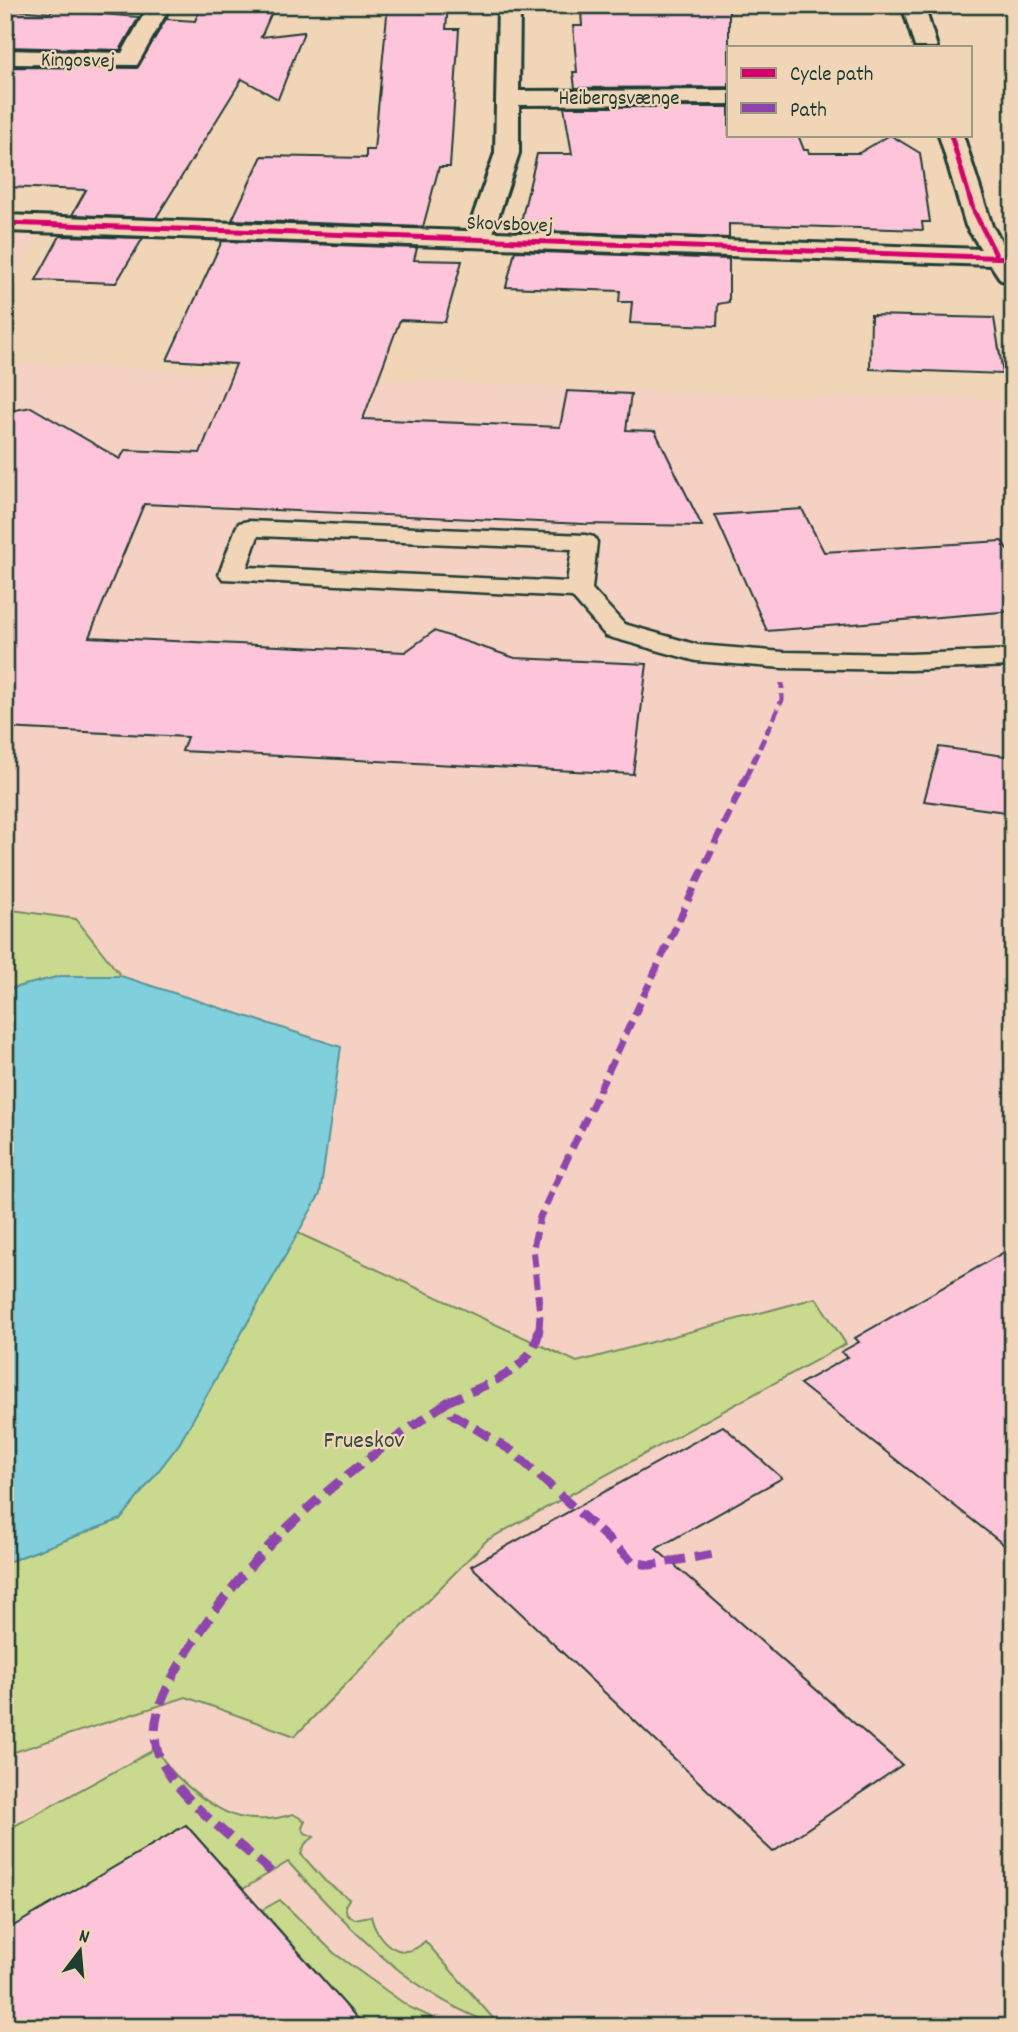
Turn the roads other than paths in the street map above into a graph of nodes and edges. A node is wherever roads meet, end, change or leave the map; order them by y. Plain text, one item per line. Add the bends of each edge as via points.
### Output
1 (160, 5) edge
2 (509, 5) edge
3 (913, 5) edge
4 (926, 46) edge
5 (5, 57) edge
6 (727, 97) edge
7 (509, 98) junction
8 (951, 136) edge
9 (5, 223) edge
10 (478, 239) junction
11 (1005, 258) edge
12 (1013, 280) edge
13 (579, 590) junction
14 (1013, 658) edge

1 - 5 street, Kingosvej via 129,61
2 - 7 street
3 - 4 street
6 - 7 street, Heibergsvænge
7 - 10 street via 507,153
8 - 11 street via 973,209
9 - 10 street, Skovsbovej
10 - 11 street, Skovsbovej
11 - 12 street
13 - 13 lane via 454,584 232,574 247,528 585,541
13 - 14 lane via 615,630 695,653 821,661

